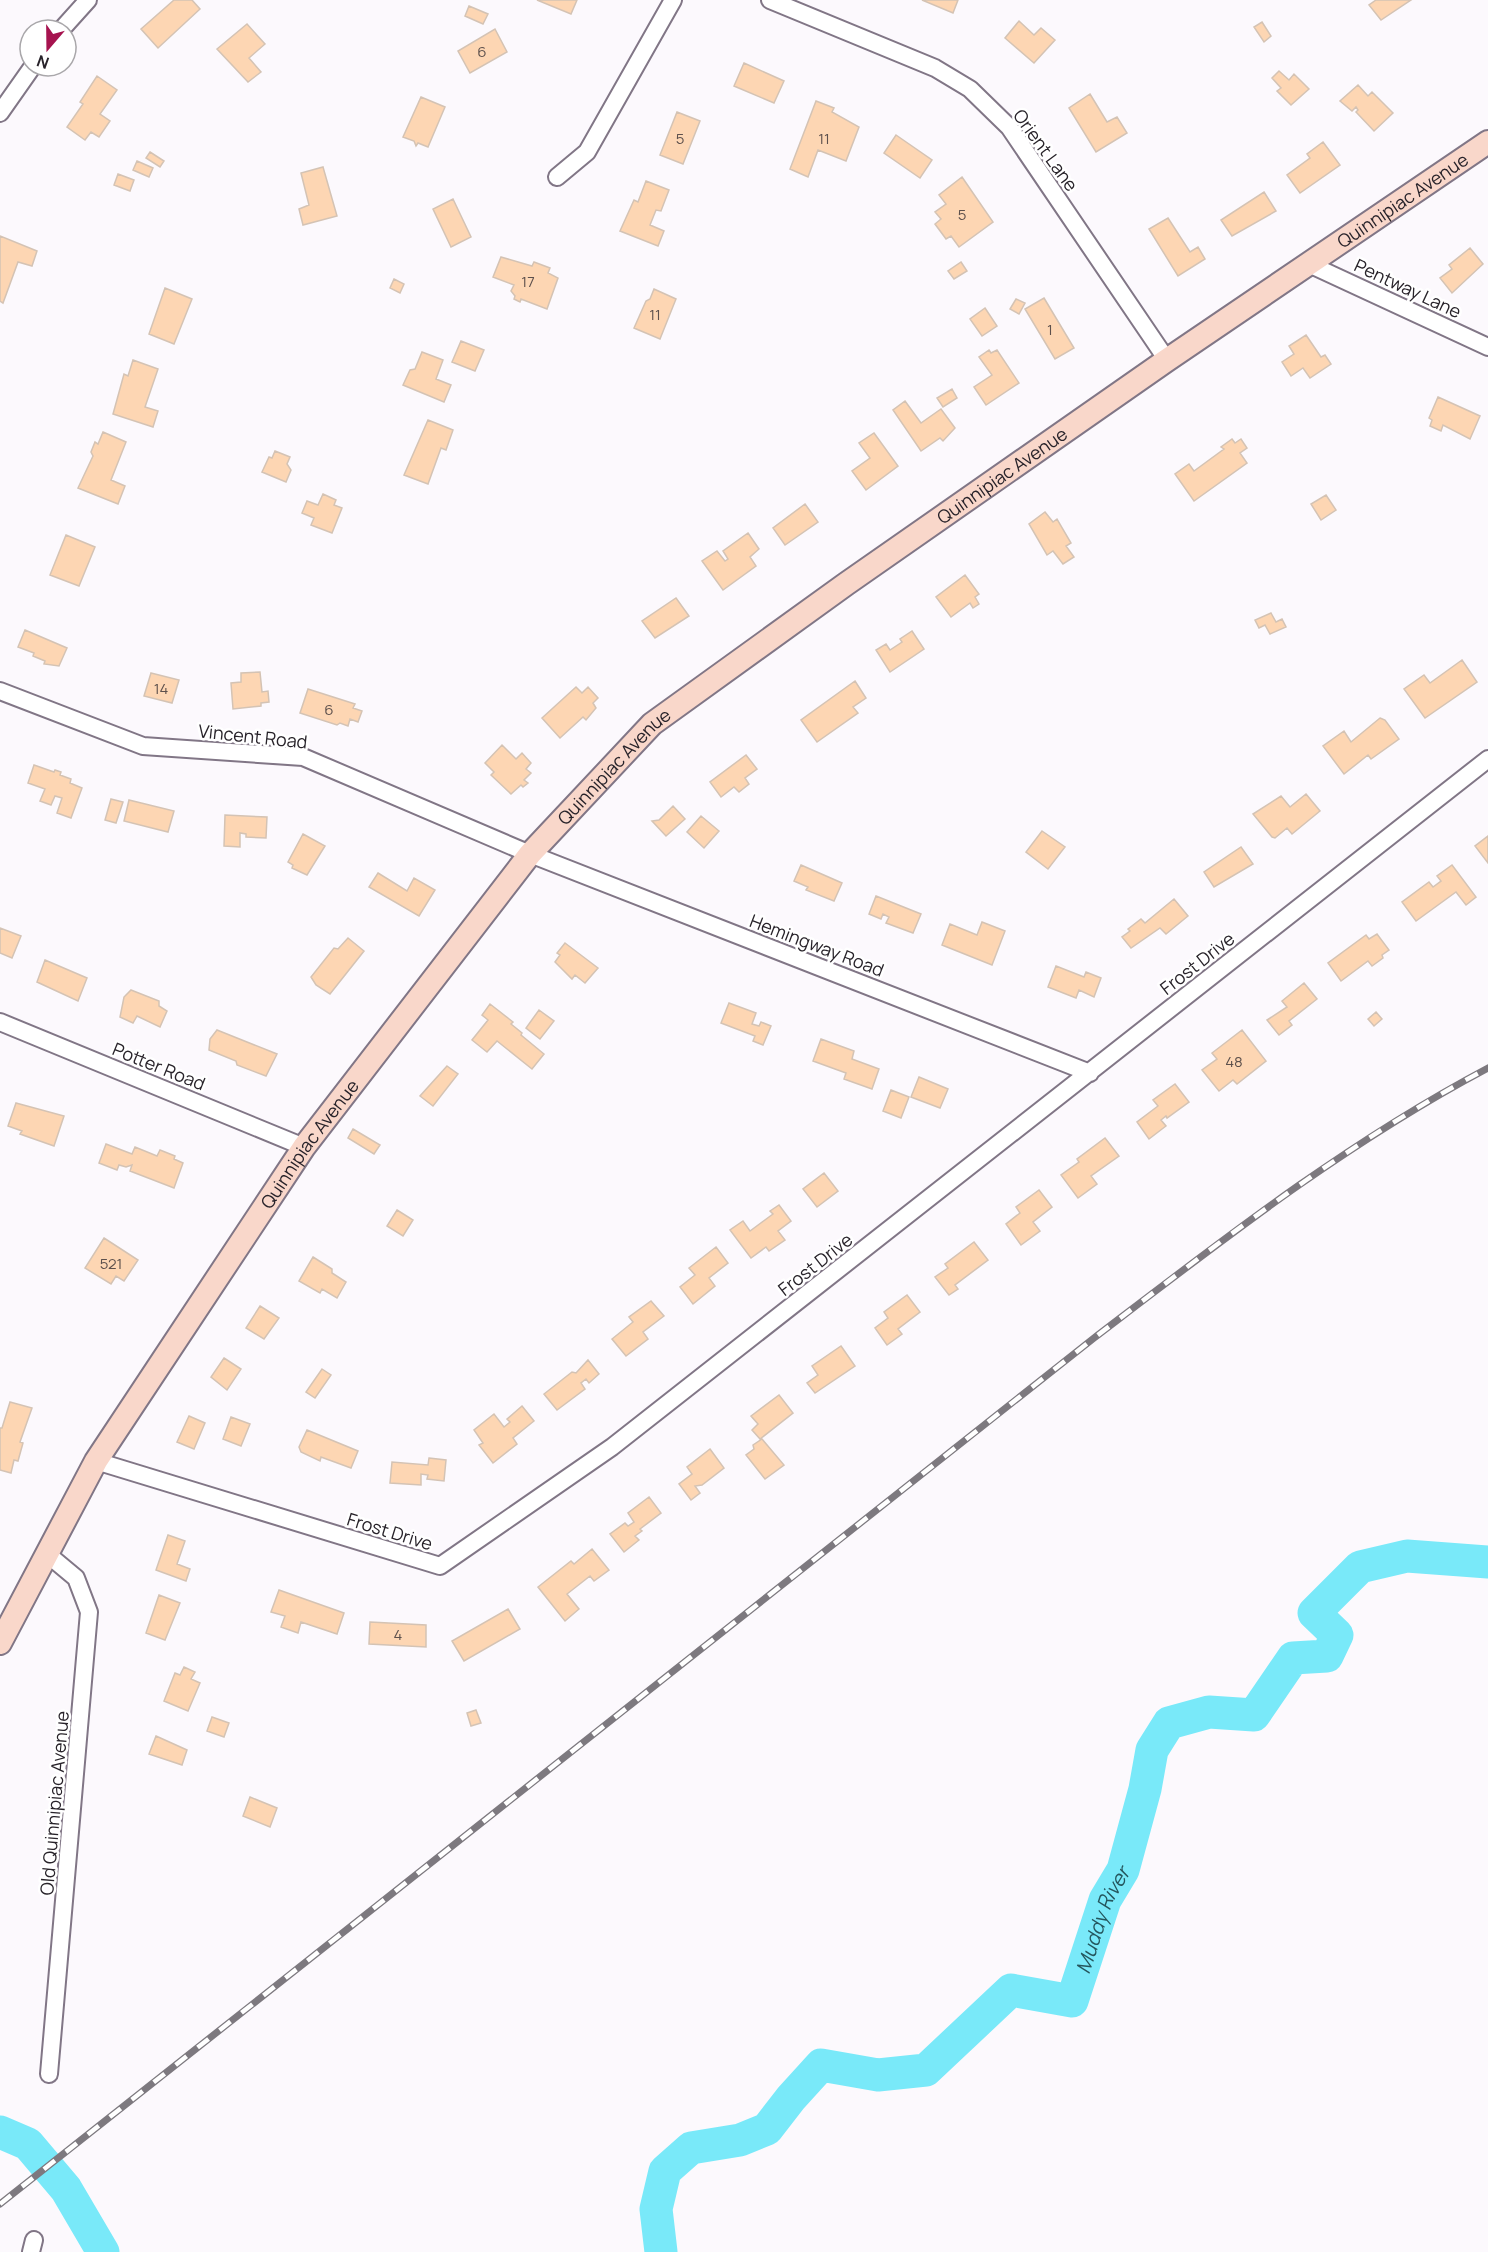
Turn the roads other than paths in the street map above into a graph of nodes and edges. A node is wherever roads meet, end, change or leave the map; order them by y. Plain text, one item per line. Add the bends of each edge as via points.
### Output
1 (88, 0) edge
2 (673, 0) edge
3 (770, 0) edge
4 (72, 18) edge
5 (25, 78) edge
6 (0, 113) edge
7 (1488, 142) edge
8 (557, 177) dead end
9 (1311, 265) junction
10 (1488, 347) edge
11 (1167, 360) junction
12 (0, 691) edge
13 (1488, 759) edge
14 (530, 854) junction
15 (0, 1022) edge
16 (1090, 1073) junction
17 (304, 1146) junction
18 (96, 1461) junction
19 (46, 1553) junction
20 (0, 1643) edge
21 (50, 2074) dead end

1 - 4 street
2 - 8 street via 587,152
3 - 11 street, Orient Lane via 935,68 970,88 1009,127
5 - 6 street
7 - 9 main road, Quinnipiac Avenue
9 - 10 street, Pentway Lane
9 - 11 main road, Quinnipiac Avenue
11 - 14 main road, Quinnipiac Avenue via 652,724
12 - 14 street, Vincent Road via 143,746 303,757
13 - 16 street, Frost Drive
14 - 16 street, Hemingway Road
14 - 17 main road, Quinnipiac Avenue
15 - 17 street, Potter Road
16 - 18 street, Frost Drive via 612,1447 440,1566
17 - 18 main road, Quinnipiac Avenue
18 - 19 main road, Quinnipiac Avenue
19 - 20 main road, Quinnipiac Avenue
19 - 21 street, Old Quinnipiac Avenue via 76,1578 89,1612

